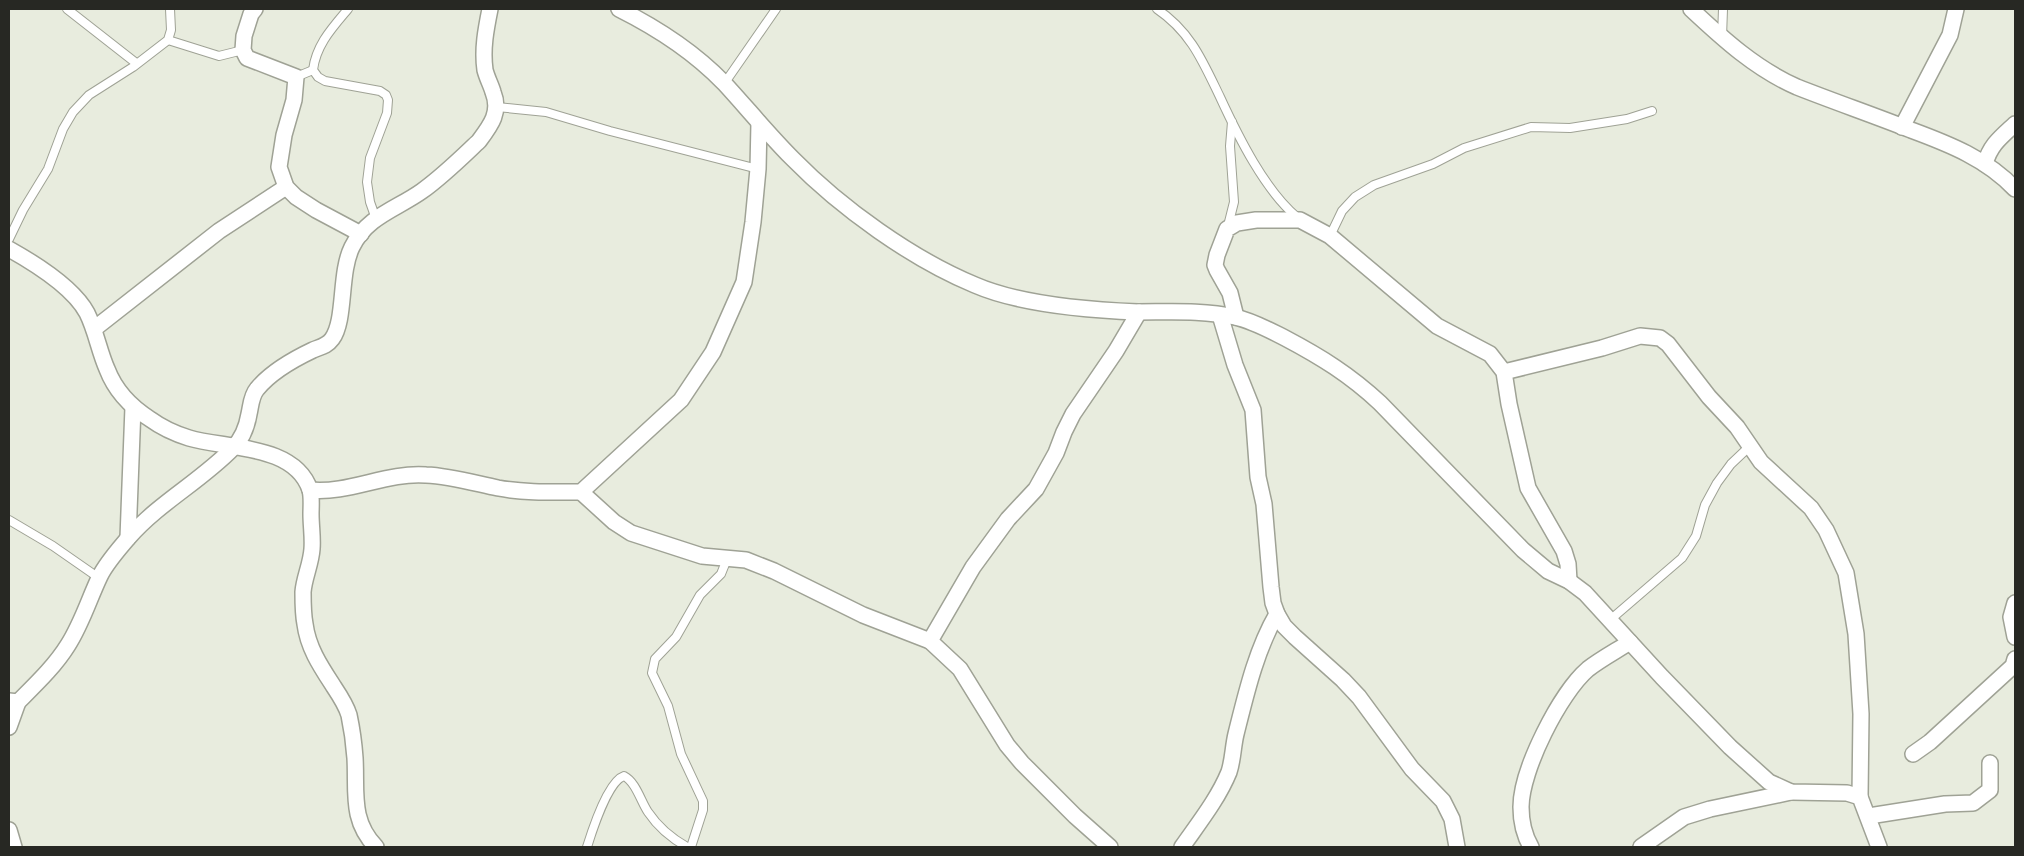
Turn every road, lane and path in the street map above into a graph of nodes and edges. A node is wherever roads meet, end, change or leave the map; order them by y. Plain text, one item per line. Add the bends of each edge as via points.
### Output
1 (66, 9) edge
2 (170, 9) edge
3 (255, 9) edge
4 (348, 9) edge
5 (490, 9) edge
6 (619, 9) edge
7 (776, 9) edge
8 (1157, 9) edge
9 (1691, 9) edge
10 (1723, 9) edge
11 (1956, 9) edge
12 (1722, 37) junction
13 (168, 40) junction
14 (243, 50) junction
15 (136, 64) junction
16 (313, 70) junction
17 (296, 77) junction
18 (724, 84) junction
19 (497, 107) junction
20 (1652, 111) dead end
21 (1232, 122) junction
22 (758, 123) junction
23 (2015, 124) edge
24 (1902, 126) junction
25 (1985, 164) junction
26 (758, 169) junction
27 (286, 188) junction
28 (2015, 189) edge
29 (376, 219) junction
30 (1300, 220) junction
31 (1227, 229) junction
32 (361, 234) junction
33 (1330, 236) junction
34 (9, 239) edge
35 (9, 249) edge
36 (1139, 312) junction
37 (1220, 315) junction
38 (1236, 317) junction
39 (94, 329) junction
40 (1504, 372) junction
41 (133, 407) junction
42 (1750, 446) junction
43 (234, 447) junction
44 (310, 490) junction
45 (581, 492) junction
46 (9, 520) edge
47 (128, 538) junction
48 (727, 559) junction
49 (99, 578) junction
50 (1569, 581) junction
51 (2015, 602) edge
52 (1278, 614) junction
53 (1610, 620) junction
54 (2015, 637) edge
55 (930, 641) junction
56 (1630, 642) junction
57 (2015, 659) edge
58 (14, 702) edge
59 (9, 727) edge
60 (1913, 754) dead end
61 (1990, 764) dead end
62 (1791, 792) junction
63 (1860, 797) junction
64 (1869, 816) junction
65 (9, 830) edge
66 (14, 847) edge
67 (376, 847) edge
68 (587, 847) edge
69 (686, 847) edge
70 (692, 847) edge
71 (1110, 847) edge
72 (1182, 847) edge
73 (1457, 847) edge
74 (1531, 847) edge
75 (1642, 847) edge
76 (1879, 847) edge

1 - 15 lane
2 - 13 lane
3 - 14 street via 244,36
4 - 16 lane via 322,42
5 - 19 street via 484,41 486,71
6 - 18 street via 681,46
7 - 18 lane
8 - 21 lane via 1187,35
9 - 12 street
10 - 12 lane
11 - 24 street via 1950,35
12 - 24 street via 1737,51 1796,86
13 - 14 lane via 219,56
13 - 15 lane
14 - 17 street via 247,58
15 - 34 lane via 89,95 73,112 48,170
16 - 17 lane
16 - 29 lane via 318,78 325,81 380,91 386,95 387,113 370,158 367,182
17 - 27 street via 279,167
18 - 22 street
19 - 26 lane via 546,112
19 - 29 street via 492,122 479,141 421,192
20 - 33 lane via 1627,119 1570,128 1531,127 1464,148 1434,164 1374,185 1355,197 1342,211
21 - 30 lane via 1278,199
21 - 31 lane via 1230,146 1234,202
22 - 26 street
22 - 36 street via 826,191 947,272 1004,295 1083,308
23 - 25 street via 1988,152
24 - 25 street via 1950,145
25 - 28 street
26 - 45 street via 744,282 713,352 681,400
27 - 32 street via 316,210
27 - 39 street via 219,230
29 - 32 street
30 - 31 street via 1256,220 1237,223
30 - 33 street
31 - 38 street via 1216,265 1230,293
32 - 43 street via 347,259 336,333 327,345 280,370 256,390 246,427
33 - 40 street via 1437,326 1490,354
35 - 39 street via 77,298
36 - 37 street
36 - 55 street via 1074,414 1036,489 1008,519 973,567
37 - 38 street
37 - 52 street via 1234,365 1253,410 1271,587
38 - 50 street via 1265,328 1324,359 1357,382 1409,431 1523,550 1548,571
39 - 41 street via 107,370 120,393
40 - 42 street via 1640,336 1660,338
40 - 50 street via 1528,488 1564,551
41 - 43 street via 151,420 189,438
41 - 47 street
42 - 53 lane via 1717,483 1696,536 1682,558
42 - 63 street via 1761,462 1810,508 1826,530 1846,573 1857,659
43 - 44 street via 259,451 283,460 295,469
43 - 47 street via 150,515
44 - 45 street via 324,492 398,476 425,475 500,488
44 - 67 street via 312,550 303,592 305,624 316,659 348,712 355,758 358,817 363,832
45 - 48 street via 630,533 702,556
46 - 49 lane
47 - 49 street
48 - 55 street via 746,560 774,571 863,615
48 - 70 lane via 722,574 700,595 676,636 655,659 652,673 668,706 681,754 703,801
49 - 58 street via 68,645 52,666
50 - 53 street
51 - 54 street via 2011,617
52 - 72 street via 1266,633 1229,771 1213,802
52 - 73 street via 1284,626 1354,691 1412,769 1443,800 1452,819
53 - 56 street
55 - 71 street via 960,670 1022,763
56 - 62 street via 1730,748 1769,782
56 - 74 street via 1588,670 1552,716 1526,782 1521,805 1526,838
57 - 60 street via 2013,666
58 - 59 street
61 - 64 street via 1990,790 1973,802
62 - 63 street via 1847,793
62 - 75 street via 1684,817
63 - 64 street
64 - 76 street
65 - 66 street
68 - 69 lane via 612,787 624,776 654,820

